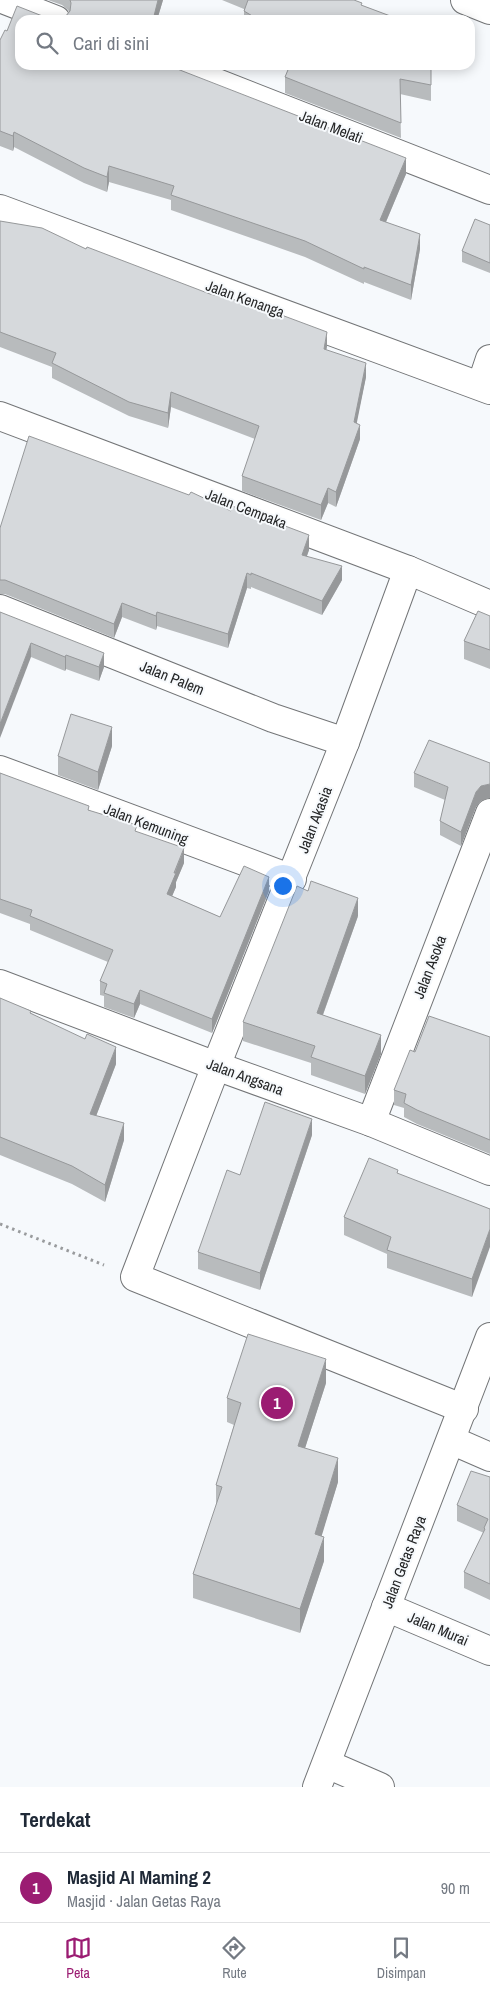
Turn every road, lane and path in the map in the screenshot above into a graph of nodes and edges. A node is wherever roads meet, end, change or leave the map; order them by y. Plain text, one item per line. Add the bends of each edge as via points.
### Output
1 (5, 0) edge
2 (465, 0) edge
3 (490, 10) edge
4 (43, 15) edge
5 (184, 70) edge
6 (490, 190) edge
7 (0, 209) edge
8 (490, 359) edge
9 (486, 388) edge
10 (0, 416) edge
11 (408, 570) junction
12 (490, 605) edge
13 (0, 609) edge
14 (345, 742) junction
15 (0, 770) edge
16 (490, 813) edge
17 (292, 879) junction
18 (0, 984) edge
19 (216, 1066) junction
20 (371, 1122) junction
21 (490, 1171) edge
22 (0, 1224) edge
23 (135, 1277) junction
24 (490, 1337) edge
25 (464, 1409) junction
26 (451, 1440) junction
27 (490, 1457) edge
28 (386, 1607) junction
29 (490, 1651) edge
30 (322, 1776) edge
31 (380, 1787) edge

1 - 4 street
2 - 3 street
5 - 6 street, Jalan Melati
7 - 9 street, Jalan Kenanga
8 - 9 street
10 - 11 street, Jalan Cempaka
11 - 12 street, Jalan Cempaka
11 - 14 street, Jalan Akasia
13 - 14 street, Jalan Palem via 273,718
14 - 17 street, Jalan Akasia
15 - 17 street, Jalan Kemuning
16 - 20 street, Jalan Asoka
17 - 19 street, Jalan Akasia
18 - 19 street, Jalan Angsana
19 - 20 street, Jalan Angsana
19 - 23 street, Jalan Akasia
20 - 21 street, Jalan Angsana
22 - 23 path
23 - 25 street
24 - 25 street, Jalan Getas Raya
25 - 26 street, Jalan Getas Raya
26 - 27 street
26 - 28 street, Jalan Getas Raya
28 - 29 street, Jalan Murai
28 - 30 street, Jalan Getas Raya
30 - 31 street

